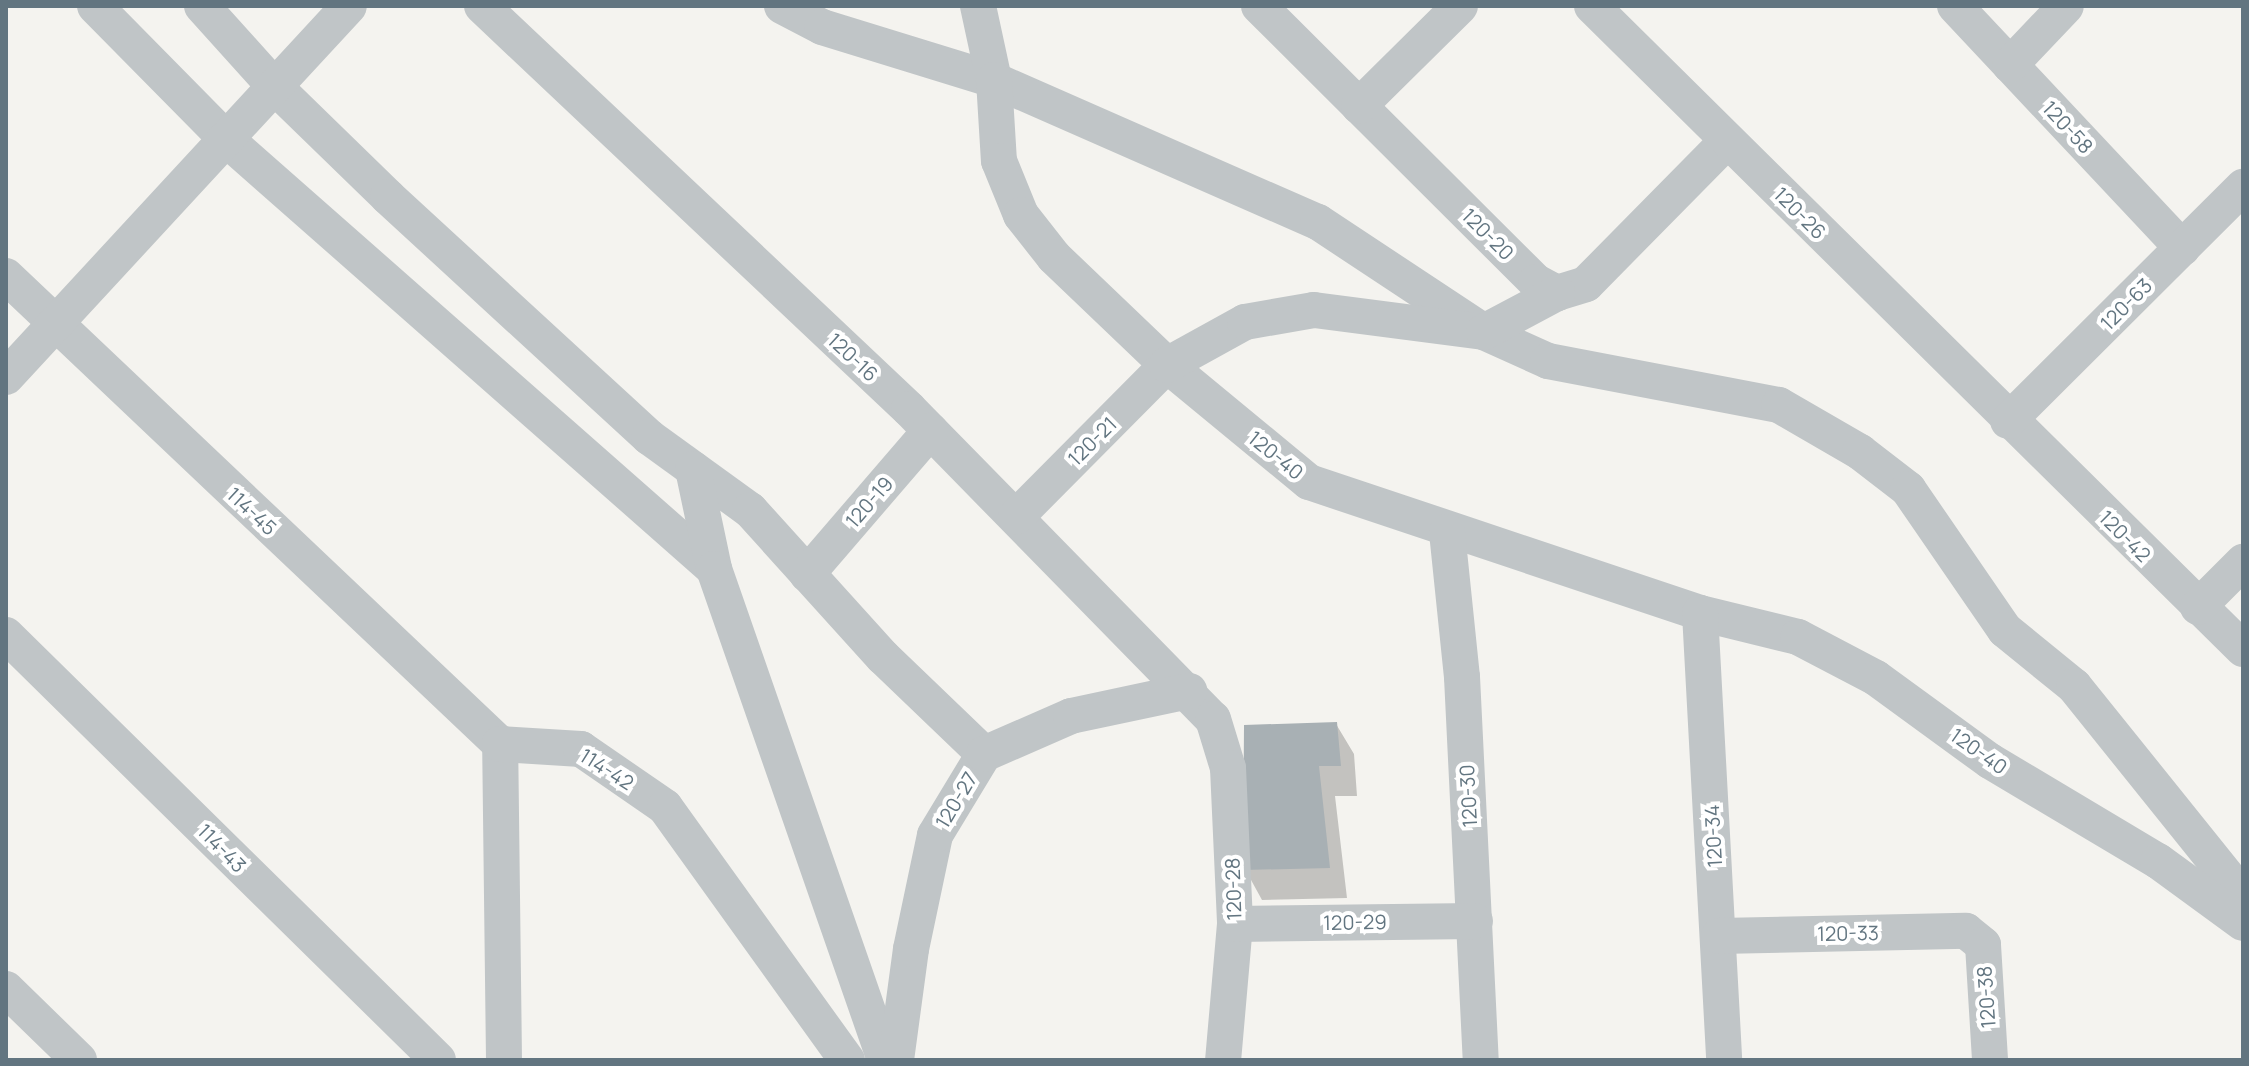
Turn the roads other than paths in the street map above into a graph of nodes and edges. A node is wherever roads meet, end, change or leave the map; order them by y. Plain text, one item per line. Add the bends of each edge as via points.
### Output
1 (95, 6) edge
2 (202, 6) edge
3 (349, 6) edge
4 (482, 6) edge
5 (782, 6) edge
6 (978, 6) edge
7 (1259, 6) edge
8 (1460, 6) edge
9 (1592, 6) edge
10 (1955, 6) edge
11 (2066, 6) edge
12 (2010, 65) junction
13 (994, 80) junction
14 (275, 87) junction
15 (1359, 106) junction
16 (226, 139) junction
17 (1727, 141) junction
18 (2243, 187) edge
19 (2182, 248) junction
20 (6, 276) edge
21 (1557, 293) junction
22 (55, 324) junction
23 (1484, 332) junction
24 (1167, 365) junction
25 (6, 377) edge
26 (2008, 421) junction
27 (930, 431) junction
28 (693, 469) junction
29 (1016, 517) junction
30 (1447, 532) junction
31 (2243, 562) edge
32 (714, 569) junction
33 (807, 574) junction
34 (2198, 607) junction
35 (1700, 613) junction
36 (6, 635) edge
37 (2243, 649) edge
38 (1189, 691) junction
39 (1213, 719) joint
40 (500, 744) junction
41 (984, 754) junction
42 (2243, 896) edge
43 (1475, 921) junction
44 (2243, 923) edge
45 (1235, 924) junction
46 (1719, 936) junction
47 (1976, 936) joint
48 (6, 989) edge
49 (79, 1060) edge
50 (438, 1060) edge
51 (504, 1060) edge
52 (847, 1060) edge
53 (885, 1060) edge
54 (896, 1060) edge
55 (1223, 1060) edge
56 (1481, 1060) edge
57 (1724, 1060) edge
58 (1990, 1060) edge

1 - 16 street
2 - 14 street
3 - 14 street
4 - 27 street, 120-16
5 - 13 street via 822,27
6 - 13 street, 120-40
7 - 15 street, 120-20
8 - 15 street
9 - 17 street, 120-26
10 - 12 street, 120-58
11 - 12 street
12 - 19 street, 120-58
13 - 23 street via 1318,222
13 - 24 street, 120-40 via 999,161 1021,215 1054,257
14 - 16 street
14 - 28 street via 649,437
15 - 21 street, 120-20 via 1536,282
16 - 22 street
16 - 32 street
17 - 21 street via 1586,284
17 - 26 street, 120-26
18 - 19 street, 120-63
19 - 26 street, 120-63
20 - 22 street, 114-45
21 - 23 street
22 - 25 street
22 - 40 street, 114-45
23 - 24 street, 120-21 via 1314,310 1245,322
23 - 42 street via 1548,361 1779,405 1860,452 1908,489 2005,630 2074,686
24 - 29 street, 120-21
24 - 30 street, 120-40 via 1309,482
26 - 34 street, 120-42
27 - 29 street, 120-16
27 - 33 street, 120-19
28 - 32 street
28 - 33 street via 750,510
29 - 38 street, 120-16
30 - 35 street, 120-40
30 - 43 street, 120-30 via 1462,677
31 - 34 street
32 - 53 street
33 - 41 street
34 - 37 street, 120-42
35 - 44 street, 120-40 via 1798,637 1876,678 1990,761 2158,861
35 - 46 street, 120-34
36 - 50 street, 114-43
38 - 39 street, 120-16
38 - 41 street, 120-27 via 1071,716
39 - 45 street, 120-28 via 1228,768
40 - 51 street
40 - 52 street, 114-42 via 581,749 665,807
41 - 54 street, 120-27 via 935,835 911,949
43 - 45 street, 120-29
43 - 56 street, 120-30
45 - 55 street, 120-28
46 - 47 street, 120-33 via 1966,931
46 - 57 street, 120-34
47 - 58 street, 120-38 via 1983,945
48 - 49 street

